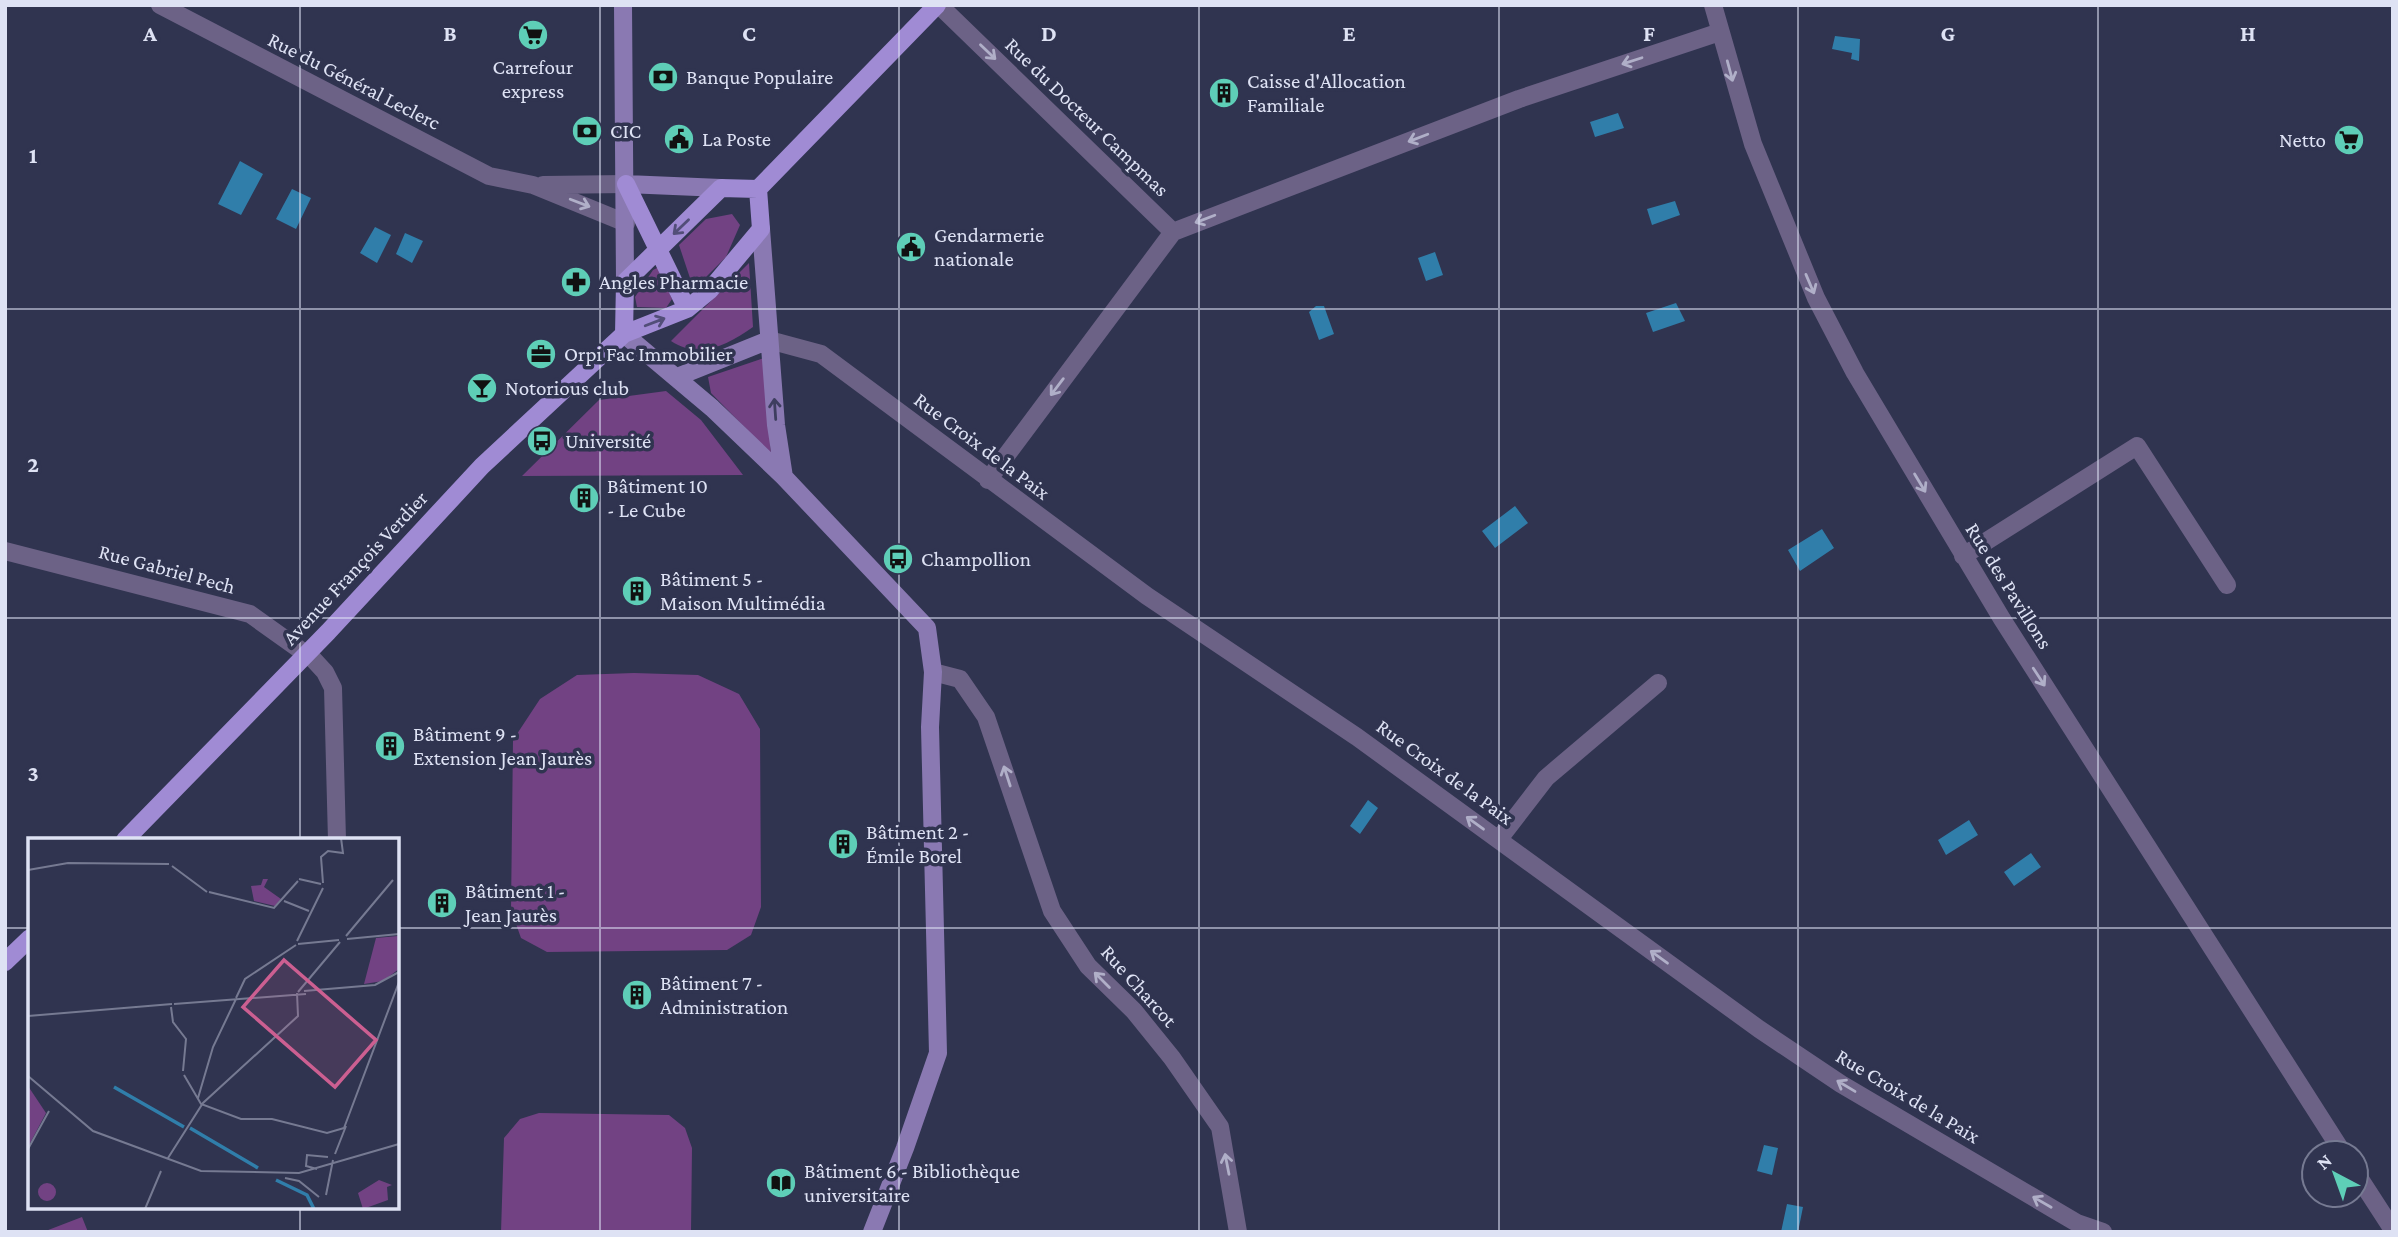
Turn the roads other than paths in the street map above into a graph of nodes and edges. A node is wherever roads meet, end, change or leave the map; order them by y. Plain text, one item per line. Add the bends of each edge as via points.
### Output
1 (160, 5) edge
2 (623, 5) edge
3 (938, 5) edge
4 (1713, 5) edge
5 (1720, 32) junction
6 (626, 184) junction
7 (533, 185) junction
8 (721, 188) junction
9 (758, 189) junction
10 (626, 223) junction
11 (761, 229) junction
12 (1173, 232) junction
13 (658, 250) junction
14 (625, 282) junction
15 (687, 309) junction
16 (624, 334) junction
17 (769, 340) junction
18 (677, 377) junction
19 (784, 477) junction
20 (988, 480) junction
21 (5, 551) edge
22 (1964, 556) junction
23 (2227, 585) dead end
24 (305, 655) junction
25 (933, 672) junction
26 (1658, 683) dead end
27 (127, 838) edge
28 (337, 838) edge
29 (1499, 839) junction
30 (28, 940) edge
31 (5, 962) edge
32 (2334, 1139) edge
33 (2370, 1195) edge
34 (2065, 1224) edge
35 (2393, 1230) edge
36 (872, 1232) edge
37 (1238, 1232) edge
38 (2103, 1232) edge

1 - 7 street, Rue du Général Leclerc via 489,176
2 - 6 main road
3 - 9 main road
3 -> 12 street, Rue du Docteur Campmas
4 - 5 street, Rue des Pavillons
5 -> 12 street via 1519,99
5 -> 22 street, Rue des Pavillons via 1753,144 1816,298
6 - 7 street
6 - 8 main road
6 - 10 main road
6 - 13 main road
7 -> 10 street
8 - 9 main road
8 -> 13 main road
9 - 11 main road
10 - 14 main road
11 - 15 main road via 710,290
11 - 17 main road
12 -> 20 street
13 - 14 main road
13 - 15 main road
14 - 16 main road
16 -> 15 main road
16 - 18 main road
16 - 24 main road, Avenue François Verdier via 482,466
17 - 18 main road
19 -> 17 main road
17 - 20 street, Rue Croix de la Paix via 821,354
18 - 19 main road
19 - 25 main road via 928,628
29 -> 20 street, Rue Croix de la Paix via 1147,596
21 - 24 street, Rue Gabriel Pech via 250,614
22 - 23 street via 2137,446
22 -> 32 street, Rue des Pavillons
24 - 27 main road, Avenue François Verdier
24 - 28 street, Rue Gabriel Pech via 326,672 333,688
25 - 36 main road via 930,727 938,1053
37 -> 25 street, Rue Charcot via 1220,1127 1172,1058 1088,966 1052,911 986,717 960,679
26 - 29 street via 1546,778
34 -> 29 street, Rue Croix de la Paix via 1759,1029
30 - 31 main road
33 - 35 street
34 - 38 street, Rue Croix de la Paix

